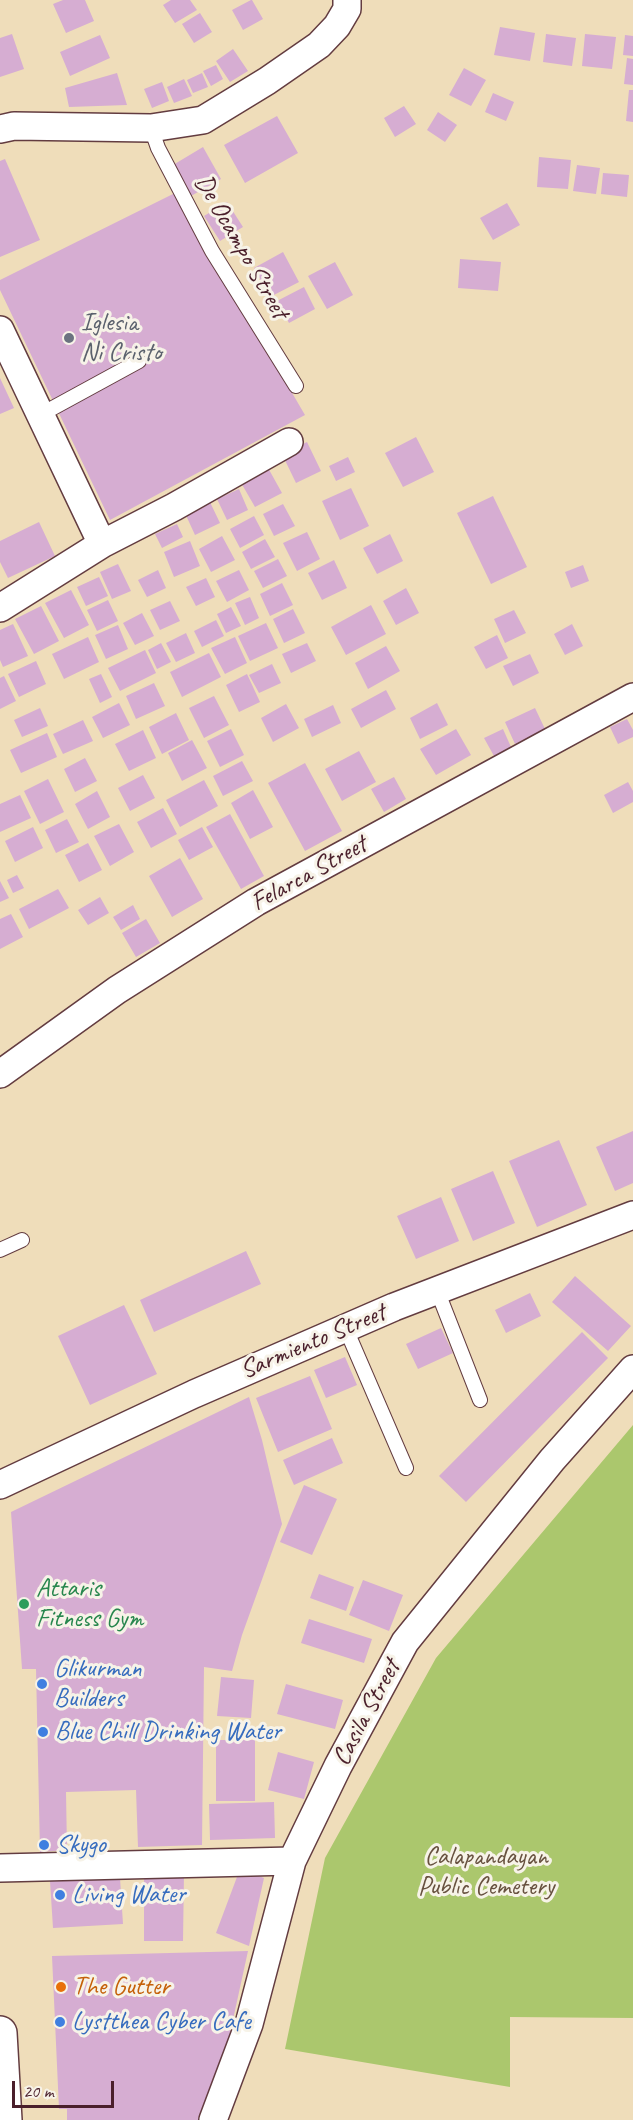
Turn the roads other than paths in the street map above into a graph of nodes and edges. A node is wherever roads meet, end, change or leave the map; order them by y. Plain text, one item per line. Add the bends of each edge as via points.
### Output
1 (347, 0) edge
2 (151, 128) junction
3 (0, 129) edge
4 (0, 330) edge
5 (139, 361) dead end
6 (296, 386) dead end
7 (40, 415) junction
8 (289, 442) dead end
9 (102, 544) junction
10 (0, 608) edge
11 (633, 697) edge
12 (0, 1074) edge
13 (633, 1215) edge
14 (22, 1240) dead end
15 (0, 1250) edge
16 (437, 1290) junction
17 (346, 1329) junction
18 (633, 1369) edge
19 (480, 1400) dead end
20 (406, 1468) dead end
21 (0, 1485) edge
22 (292, 1862) junction
23 (0, 1868) edge
24 (0, 2033) edge
25 (5, 2120) edge
26 (213, 2120) edge

1 - 2 street via 338,26 319,45 267,81 203,120
2 - 3 street
2 - 6 lane, De Ocampo Street via 212,251
4 - 7 street
5 - 7 lane
7 - 9 street
8 - 9 street
9 - 10 street
11 - 12 street, Felarca Street via 256,902 117,990
13 - 16 street, Sarmiento Street
14 - 15 lane
16 - 17 street, Sarmiento Street
16 - 19 lane
17 - 20 lane
17 - 21 street, Sarmiento Street via 194,1394
18 - 22 street, Casila Street via 552,1460 405,1642
22 - 23 street
22 - 26 street, Casila Street via 249,2024
24 - 25 main road

